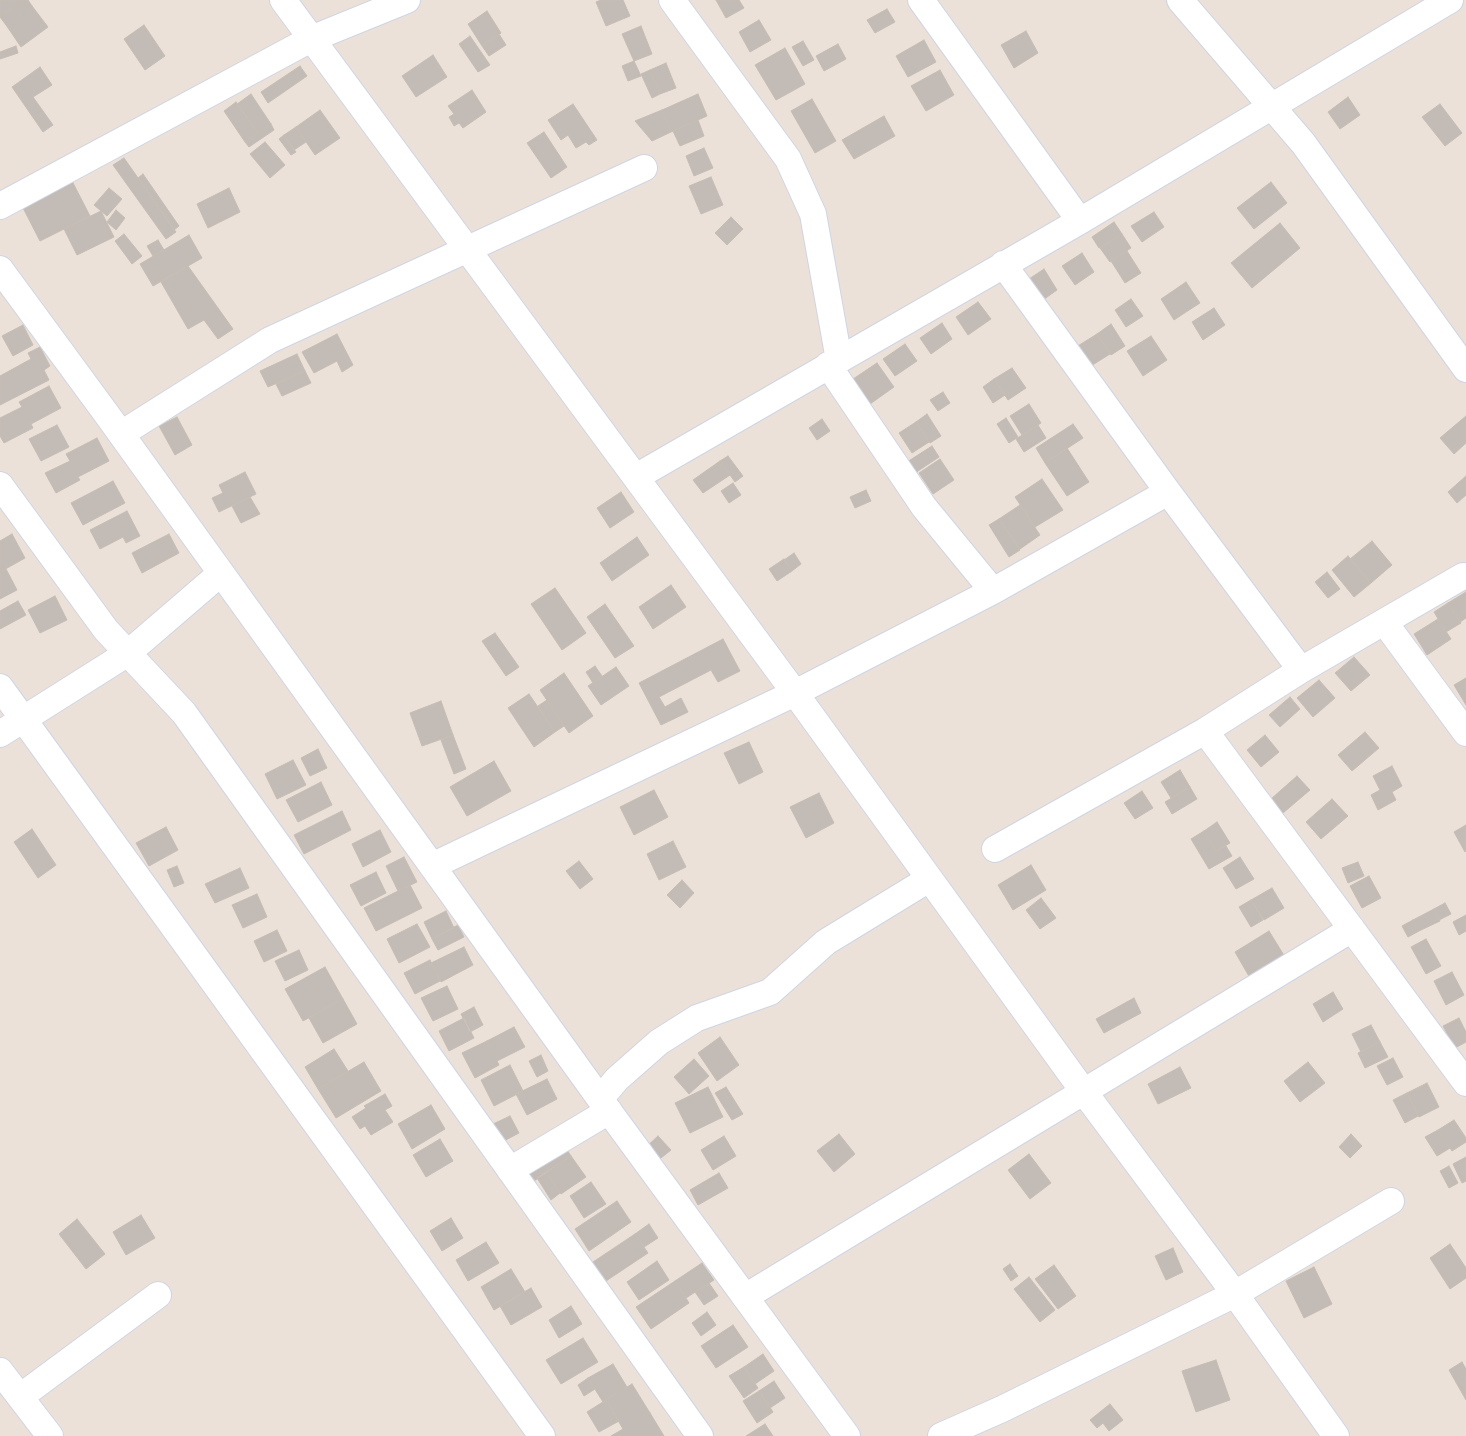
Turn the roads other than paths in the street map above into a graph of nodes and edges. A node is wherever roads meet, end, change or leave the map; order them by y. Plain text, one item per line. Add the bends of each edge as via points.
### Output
1 (282, 0) edge
2 (407, 0) edge
3 (672, 0) edge
4 (921, 0) edge
5 (1450, 0) edge
6 (1192, 4) edge
7 (310, 39) junction
8 (1272, 107) junction
9 (644, 168) dead end
10 (0, 206) edge
11 (1080, 220) junction
12 (468, 249) junction
13 (1004, 264) junction
14 (0, 269) edge
15 (834, 362) junction
16 (1466, 369) edge
17 (121, 434) junction
18 (636, 477) junction
19 (0, 485) edge
20 (1168, 492) junction
21 (222, 573) junction
22 (1463, 576) dead end
23 (993, 591) junction
24 (1385, 623) junction
25 (128, 653) junction
26 (1301, 670) junction
27 (0, 687) edge
28 (794, 693) junction
29 (23, 720) junction
30 (1205, 731) junction
31 (1466, 733) edge
32 (0, 734) edge
33 (995, 849) dead end
34 (432, 866) junction
35 (929, 879) junction
36 (1352, 929) junction
37 (1466, 1083) edge
38 (1084, 1092) junction
39 (604, 1105) junction
40 (510, 1170) junction
41 (1391, 1201) dead end
42 (1235, 1294) junction
43 (158, 1296) dead end
44 (745, 1298) junction
45 (8, 1387) edge
46 (50, 1436) edge
47 (542, 1436) edge
48 (700, 1436) edge
49 (847, 1436) edge
50 (941, 1436) edge
51 (1336, 1436) edge

1 - 7 street
2 - 7 street
3 - 15 street via 788,159 813,214
4 - 11 street
5 - 8 street
6 - 8 street
7 - 10 street
7 - 12 street
8 - 11 street
8 - 16 street via 1303,143
9 - 12 street
11 - 13 street
12 - 17 street via 270,340
12 - 18 street
13 - 15 street
13 - 20 street
14 - 17 street
15 - 18 street
15 - 23 street via 924,507
17 - 21 street
18 - 28 street
19 - 25 street via 106,630
20 - 23 street
20 - 26 street
21 - 25 street
21 - 34 street
22 - 24 street
23 - 28 street
24 - 26 street
24 - 31 street
25 - 29 street
25 - 40 street via 184,713
26 - 30 street
27 - 29 street
28 - 34 street
28 - 35 street
29 - 32 street
29 - 47 street
30 - 33 street
30 - 36 street
34 - 39 street
35 - 38 street
35 - 39 street via 826,942 770,992 697,1018 659,1042 617,1079
36 - 37 street
36 - 38 street
38 - 42 street
38 - 44 street
39 - 40 street
39 - 44 street
40 - 48 street
41 - 42 street
42 - 50 street
42 - 51 street
43 - 45 street
44 - 49 street
45 - 46 street

